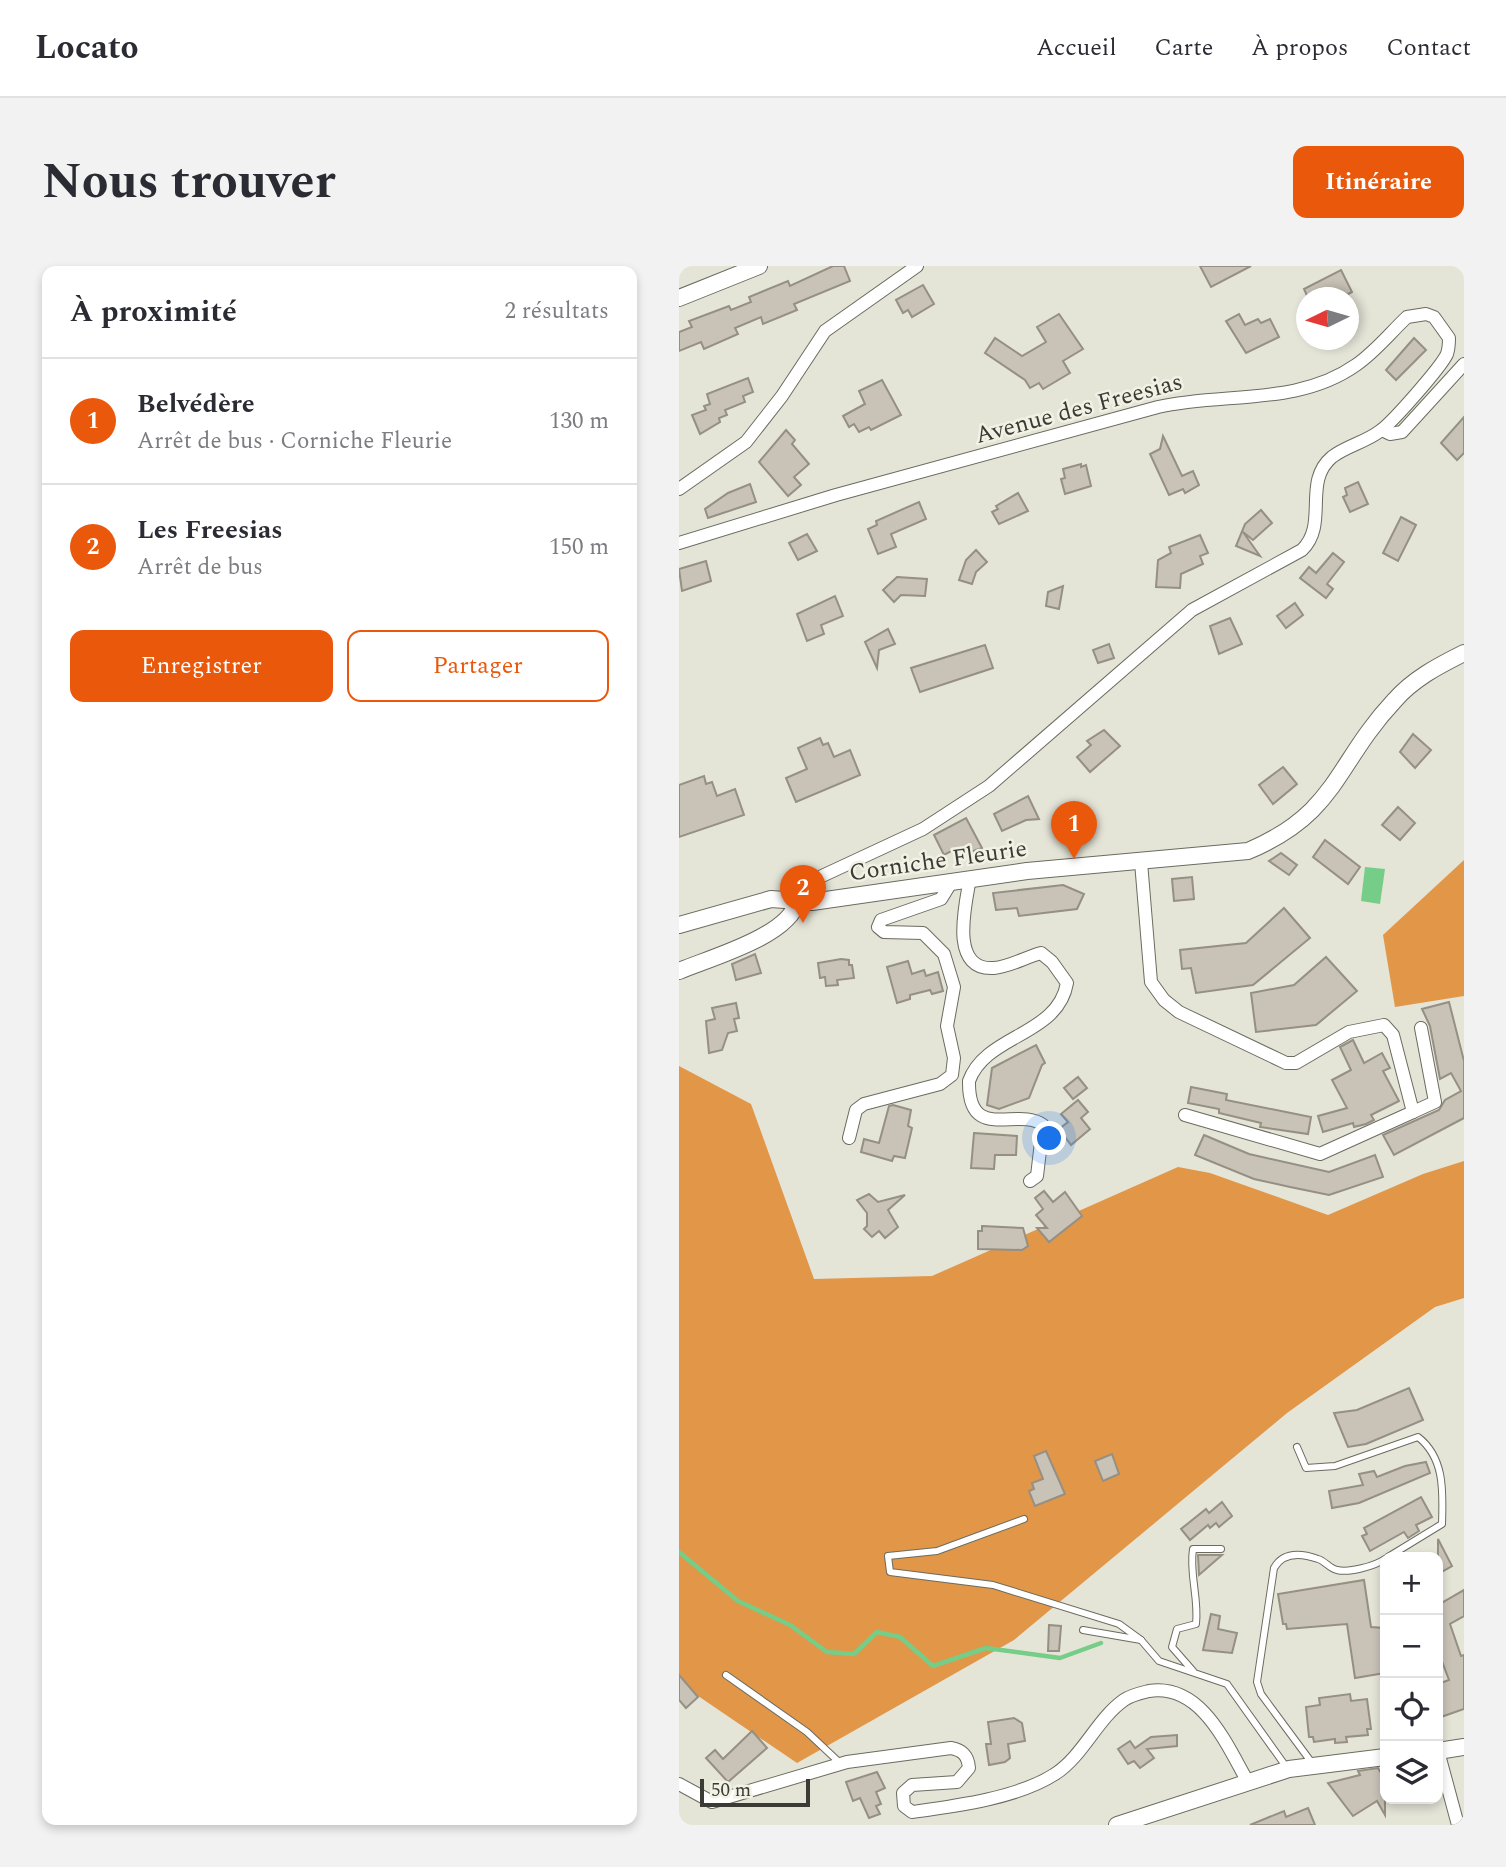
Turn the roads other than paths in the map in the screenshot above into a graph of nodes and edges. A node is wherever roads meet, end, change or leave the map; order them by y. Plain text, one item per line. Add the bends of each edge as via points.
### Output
1 (759, 266) edge
2 (917, 266) edge
3 (679, 298) edge
4 (1464, 364) edge
5 (1382, 430) junction
6 (679, 489) edge
7 (679, 543) edge
8 (1464, 653) edge
9 (1141, 862) junction
10 (970, 878) junction
11 (952, 881) junction
12 (797, 902) junction
13 (679, 925) edge
14 (679, 971) edge
15 (1421, 1028) dead end
16 (1413, 1112) junction
17 (1185, 1115) dead end
18 (849, 1138) dead end
19 (1030, 1181) dead end
20 (1297, 1447) dead end
21 (1024, 1519) dead end
22 (1221, 1549) dead end
23 (1397, 1552) edge
24 (1380, 1562) edge
25 (1083, 1630) dead end
26 (1141, 1640) junction
27 (1194, 1673) junction
28 (726, 1675) dead end
29 (1464, 1747) edge
30 (1443, 1750) edge
31 (1380, 1758) edge
32 (841, 1764) junction
33 (1313, 1765) junction
34 (1289, 1769) junction
35 (1443, 1770) edge
36 (1248, 1782) junction
37 (679, 1784) edge
38 (1117, 1825) edge
39 (1458, 1825) edge

1 - 3 main road
2 - 6 street via 825,331 746,442
4 - 5 street via 1402,432
5 - 7 street, Avenue des Freesias via 1447,355 1449,338 1434,317 1407,317 1357,365 1318,383 1284,393 1159,407
5 - 12 street, Avenue des Freesias via 1333,456 1320,471 1316,524 1302,550 1192,610 989,786 923,829 821,876
8 - 9 main road, Corniche Fleurie via 1413,682 1395,700 1331,791 1295,827 1248,851
9 - 10 main road, Corniche Fleurie
9 - 16 street via 1151,982 1164,1000 1179,1012 1286,1063 1296,1063 1349,1032 1384,1025 1393,1035
10 - 11 main road, Corniche Fleurie
10 - 19 street via 962,936 969,957 978,966 995,968 1041,954 1067,983 1058,1009 984,1056 969,1082 972,1103 981,1116 990,1120 1035,1118 1043,1125 1037,1175
11 - 12 main road, Corniche Fleurie
11 - 18 street via 941,900 881,920 878,927 884,932 923,933 944,954 954,987 947,1027 954,1058 952,1074 940,1084 865,1104 856,1110
12 - 13 main road, Corniche Fleurie via 754,902
12 - 14 main road via 776,929
15 - 16 street via 1436,1101
16 - 17 street via 1320,1154
20 - 23 lane via 1306,1468 1335,1466 1418,1437 1432,1448 1443,1484 1442,1524
21 - 26 lane via 937,1551 888,1556 890,1572 993,1585 1119,1624
22 - 27 lane via 1193,1549 1190,1565 1198,1605 1196,1624 1177,1629 1172,1647
24 - 33 lane via 1337,1570 1318,1559 1290,1555 1280,1559 1275,1568 1257,1682
25 - 26 lane
26 - 27 lane via 1159,1661
27 - 34 lane via 1227,1684
28 - 32 lane via 807,1732
29 - 30 main road
31 - 33 main road
32 - 36 street via 960,1749 969,1768 957,1782 912,1785 903,1793 904,1806 912,1812 959,1805 1037,1784 1058,1772 1124,1700 1159,1690 1192,1701 1213,1722
32 - 37 street via 712,1802
33 - 34 main road
34 - 36 main road
35 - 39 street
36 - 38 main road

